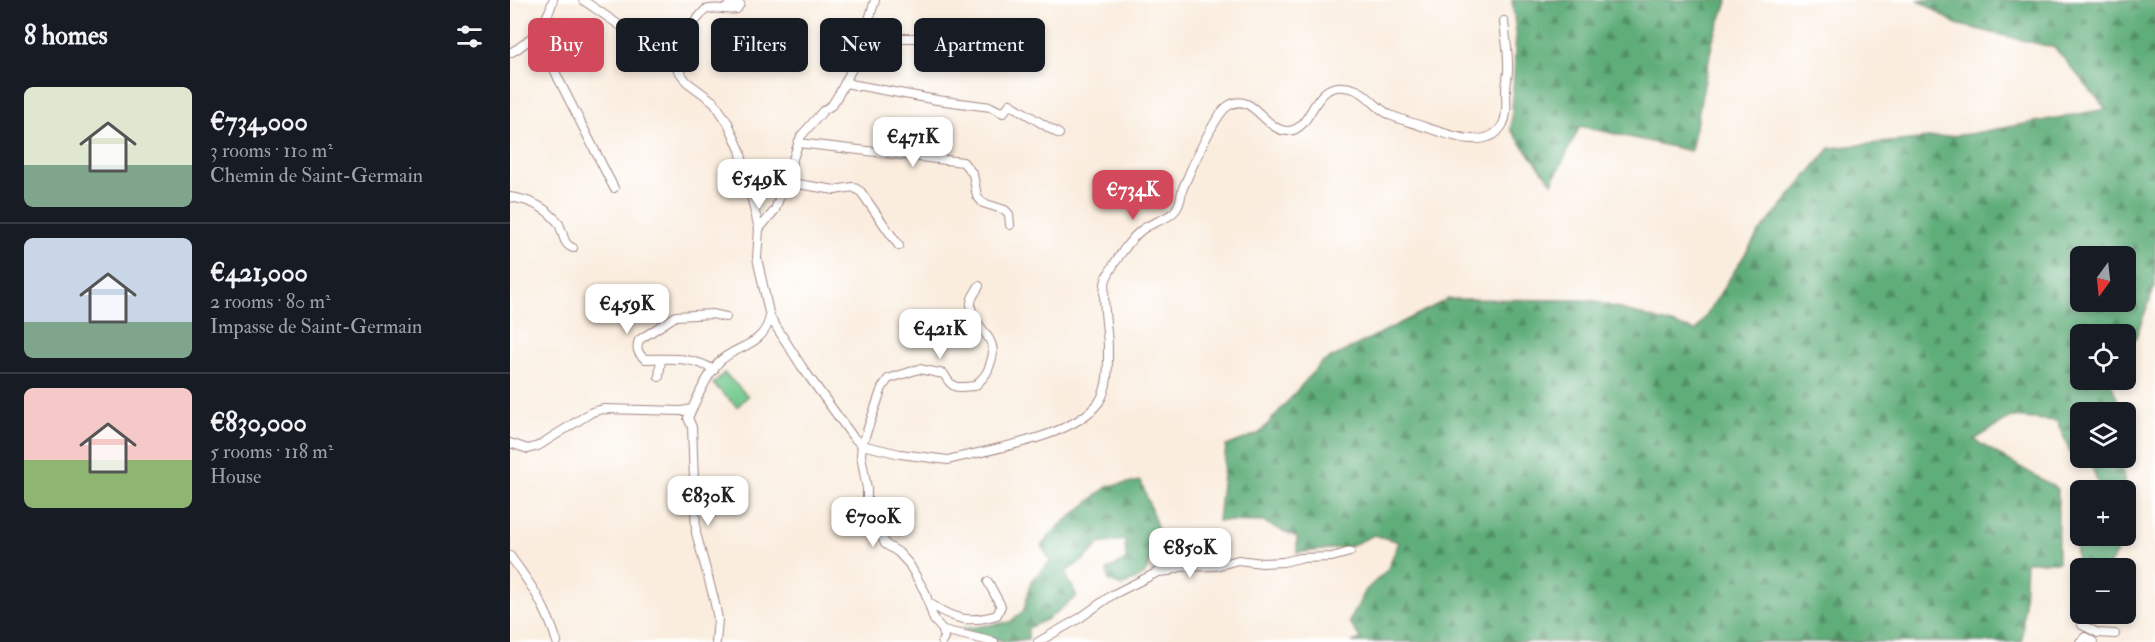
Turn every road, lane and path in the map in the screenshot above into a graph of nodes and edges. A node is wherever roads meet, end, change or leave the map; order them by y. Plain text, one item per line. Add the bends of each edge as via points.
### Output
1 (553, 0) edge
2 (583, 0) edge
3 (874, 0) edge
4 (726, 9) dead end
5 (546, 18) edge
6 (698, 18) edge
7 (869, 18) edge
8 (1504, 21) dead end
9 (616, 23) edge
10 (528, 41) edge
11 (510, 53) edge
12 (555, 72) edge
13 (680, 72) edge
14 (850, 72) edge
15 (845, 83) junction
16 (1059, 134) dead end
17 (798, 143) junction
18 (785, 182) junction
19 (614, 188) dead end
20 (510, 197) edge
21 (1010, 225) dead end
22 (759, 229) junction
23 (899, 246) dead end
24 (573, 248) dead end
25 (979, 286) dead end
26 (726, 317) dead end
27 (770, 317) junction
28 (661, 359) junction
29 (714, 370) junction
30 (659, 377) dead end
31 (692, 409) junction
32 (510, 443) edge
33 (862, 445) junction
34 (1350, 552) dead end
35 (510, 556) edge
36 (988, 582) dead end
37 (928, 602) junction
38 (2082, 625) dead end
39 (943, 630) junction
40 (2115, 634) dead end
41 (2083, 640) edge
42 (557, 642) edge
43 (716, 642) edge
44 (942, 642) edge
45 (994, 642) edge
46 (1038, 642) edge
47 (2093, 642) edge

1 - 5 street
2 - 9 street
3 - 7 street
4 - 6 street via 705,10
8 - 33 street via 1508,64 1506,113 1494,135 1464,139 1435,130 1388,114 1370,97 1340,86 1326,90 1297,128 1288,131 1276,129 1243,103 1225,107 1213,123 1178,206 1173,213 1142,230 1105,281 1105,391 1082,418 1059,431 948,460
10 - 11 street
12 - 19 street
13 - 22 street via 714,102 728,123 740,150
14 - 15 street
15 - 16 street via 990,107 1003,113 1010,104
15 - 17 street via 832,105
17 - 18 street
17 - 21 street via 963,162 973,174 977,196 983,203 1010,214
18 - 22 street via 775,210
18 - 23 street via 834,190 853,187 861,192
20 - 24 street via 542,207
22 - 27 street via 757,258
25 - 33 street via 971,307 993,344 988,373 975,386 954,387 944,374 919,369 888,379
26 - 28 street via 676,316 639,340 639,354
27 - 29 street via 768,327 756,339 719,362
27 - 33 street via 802,367
28 - 29 street via 702,362
28 - 30 street
29 - 31 street
31 - 32 street via 603,409 538,446 528,449
31 - 43 street via 688,418 692,427 696,532 718,619
33 - 37 street via 867,514 878,526 885,544 909,564
34 - 46 street via 1283,562 1238,560 1158,572 1112,595
35 - 42 street via 544,607
36 - 37 street via 1001,606 997,615 958,619
37 - 39 street via 934,620
38 - 40 street via 2098,633
39 - 44 street
39 - 45 street
41 - 47 street

